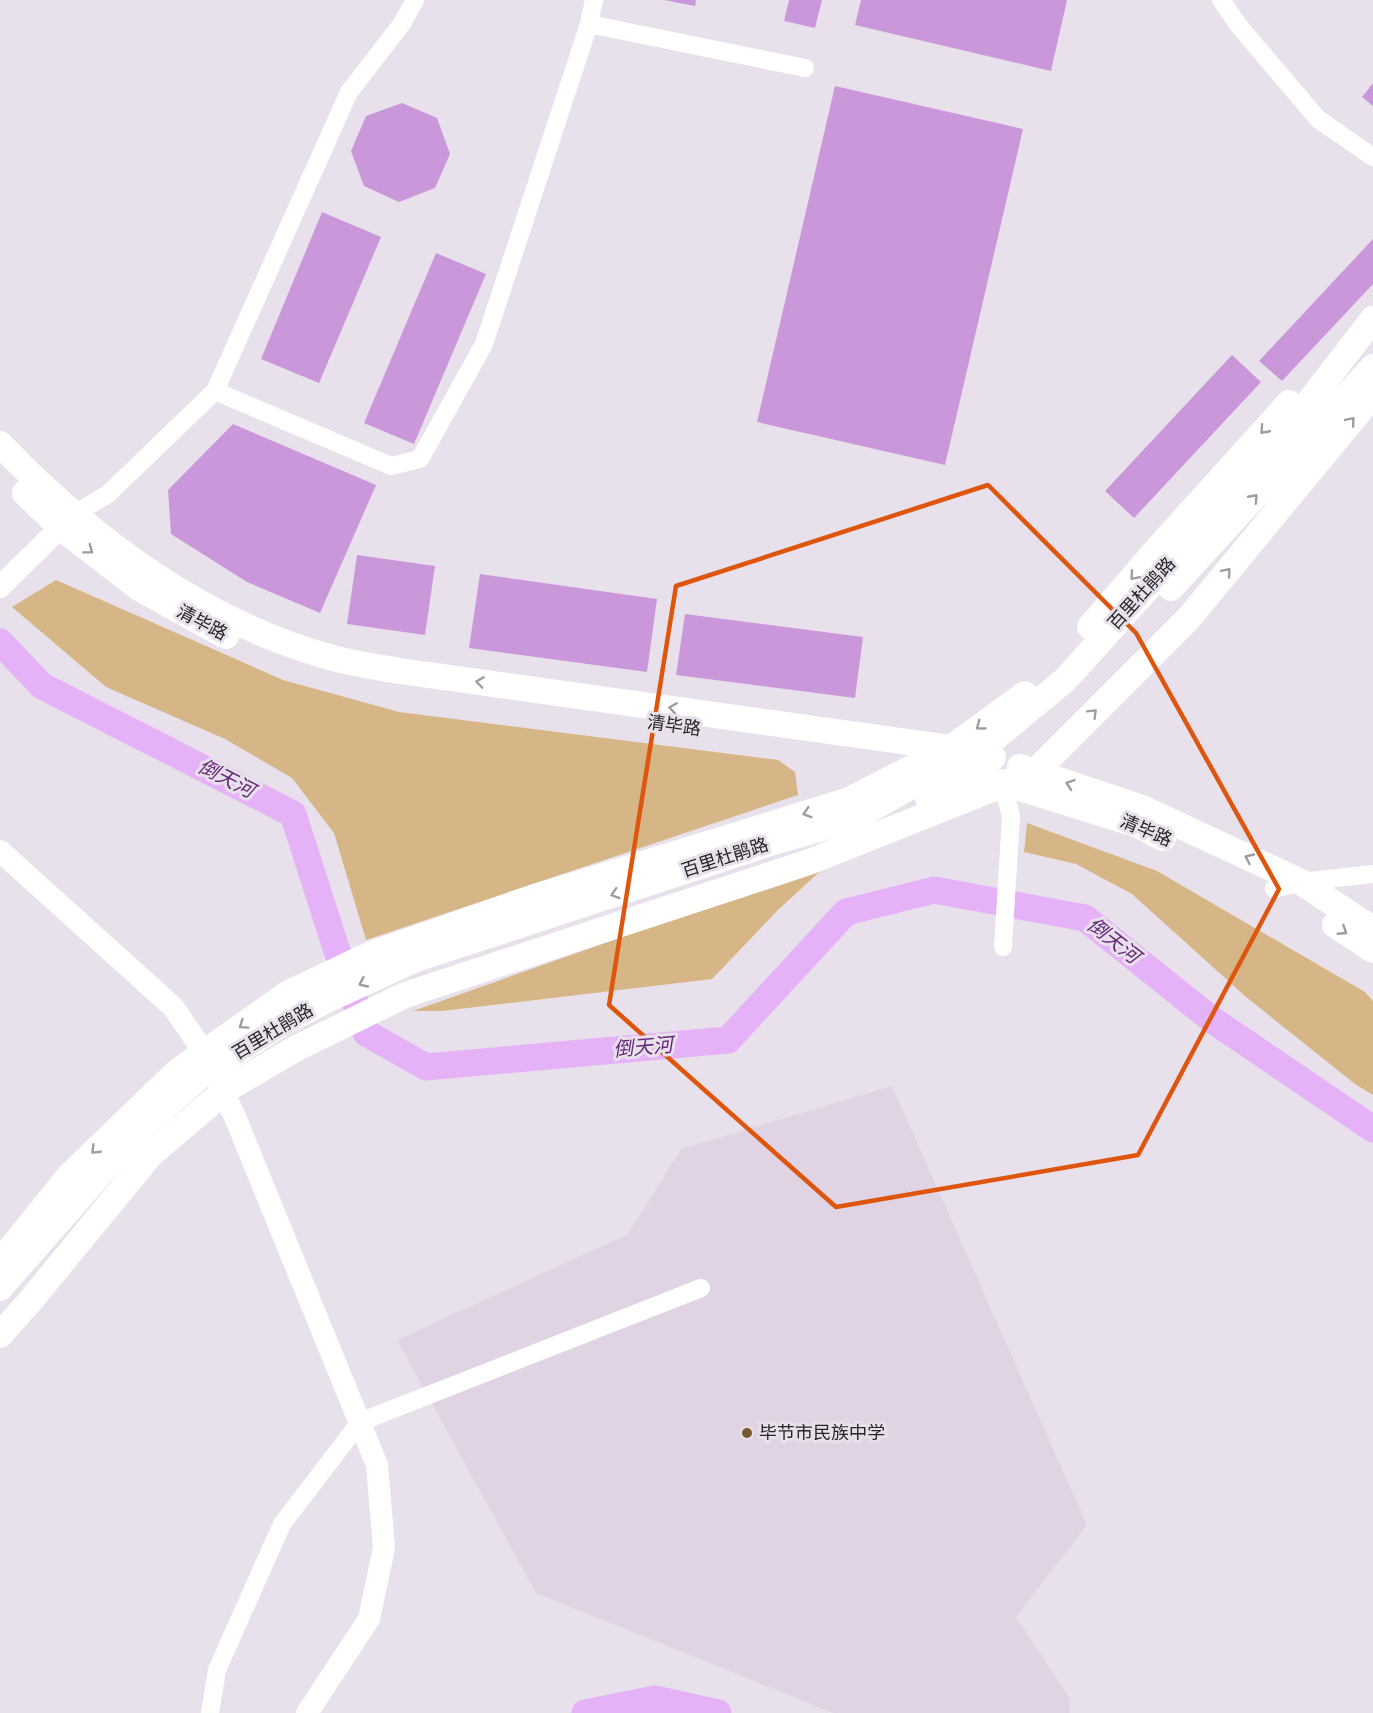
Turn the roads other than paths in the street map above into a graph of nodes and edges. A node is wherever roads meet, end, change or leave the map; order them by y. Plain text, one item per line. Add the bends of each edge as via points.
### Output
1 (415, 0) edge
2 (594, 0) edge
3 (1221, 0) edge
4 (589, 24) junction
5 (805, 68) dead end
6 (1373, 157) edge
7 (1373, 309) edge
8 (1373, 319) edge
9 (1373, 367) edge
10 (215, 392) junction
11 (1373, 392) edge
12 (0, 444) edge
13 (0, 467) edge
14 (67, 521) junction
15 (0, 587) edge
16 (951, 748) junction
17 (923, 760) junction
18 (1035, 772) junction
19 (1003, 783) junction
20 (0, 851) edge
21 (1373, 874) edge
22 (1301, 882) junction
23 (1274, 889) junction
24 (1373, 929) edge
25 (1003, 947) dead end
26 (1373, 950) edge
27 (204, 1052) junction
28 (222, 1087) junction
29 (0, 1262) edge
30 (0, 1288) edge
31 (701, 1288) dead end
32 (0, 1309) edge
33 (0, 1335) edge
34 (360, 1422) junction
35 (210, 1713) edge
36 (308, 1713) edge

1 - 10 street via 401,25 349,92
2 - 4 street
3 - 6 street via 1318,119
4 - 5 street
4 - 10 street via 484,344 420,459 391,466
7 -> 16 main road via 1048,676
8 -> 30 main road, 百里杜鹃路 via 1267,456 1065,680 990,742 851,820 416,959 284,1022 199,1077 137,1132
28 -> 9 main road, 百里杜鹃路 via 284,1043 417,979 846,836 953,786 1075,694
10 - 14 street via 108,494
18 -> 11 main road via 1188,620
12 - 14 main road
13 - 14 main road, 清毕路
14 - 15 street
16 -> 14 main road via 335,659 225,616
14 -> 17 main road, 清毕路 via 139,588 230,639 305,666 450,695
16 - 17 main road
16 - 18 main road via 967,749
17 - 19 main road, 清毕路 via 963,767
17 -> 27 main road via 847,801 532,898 371,954 292,992
18 - 19 main road
22 -> 18 main road via 1142,808
19 - 23 main road, 清毕路 via 1136,824
19 - 25 street via 1011,817
19 - 28 main road via 809,862 405,995
20 - 27 street via 173,1007
21 - 22 street
22 - 23 street
22 - 24 main road
23 -> 26 main road, 清毕路
27 - 28 street
27 -> 29 main road via 178,1071 70,1174
28 - 32 main road, 百里杜鹃路 via 157,1132
28 - 33 main road via 152,1154
28 - 34 street
31 - 34 street
34 - 35 street via 282,1524 217,1670
34 - 36 street via 377,1465 384,1548 369,1619

